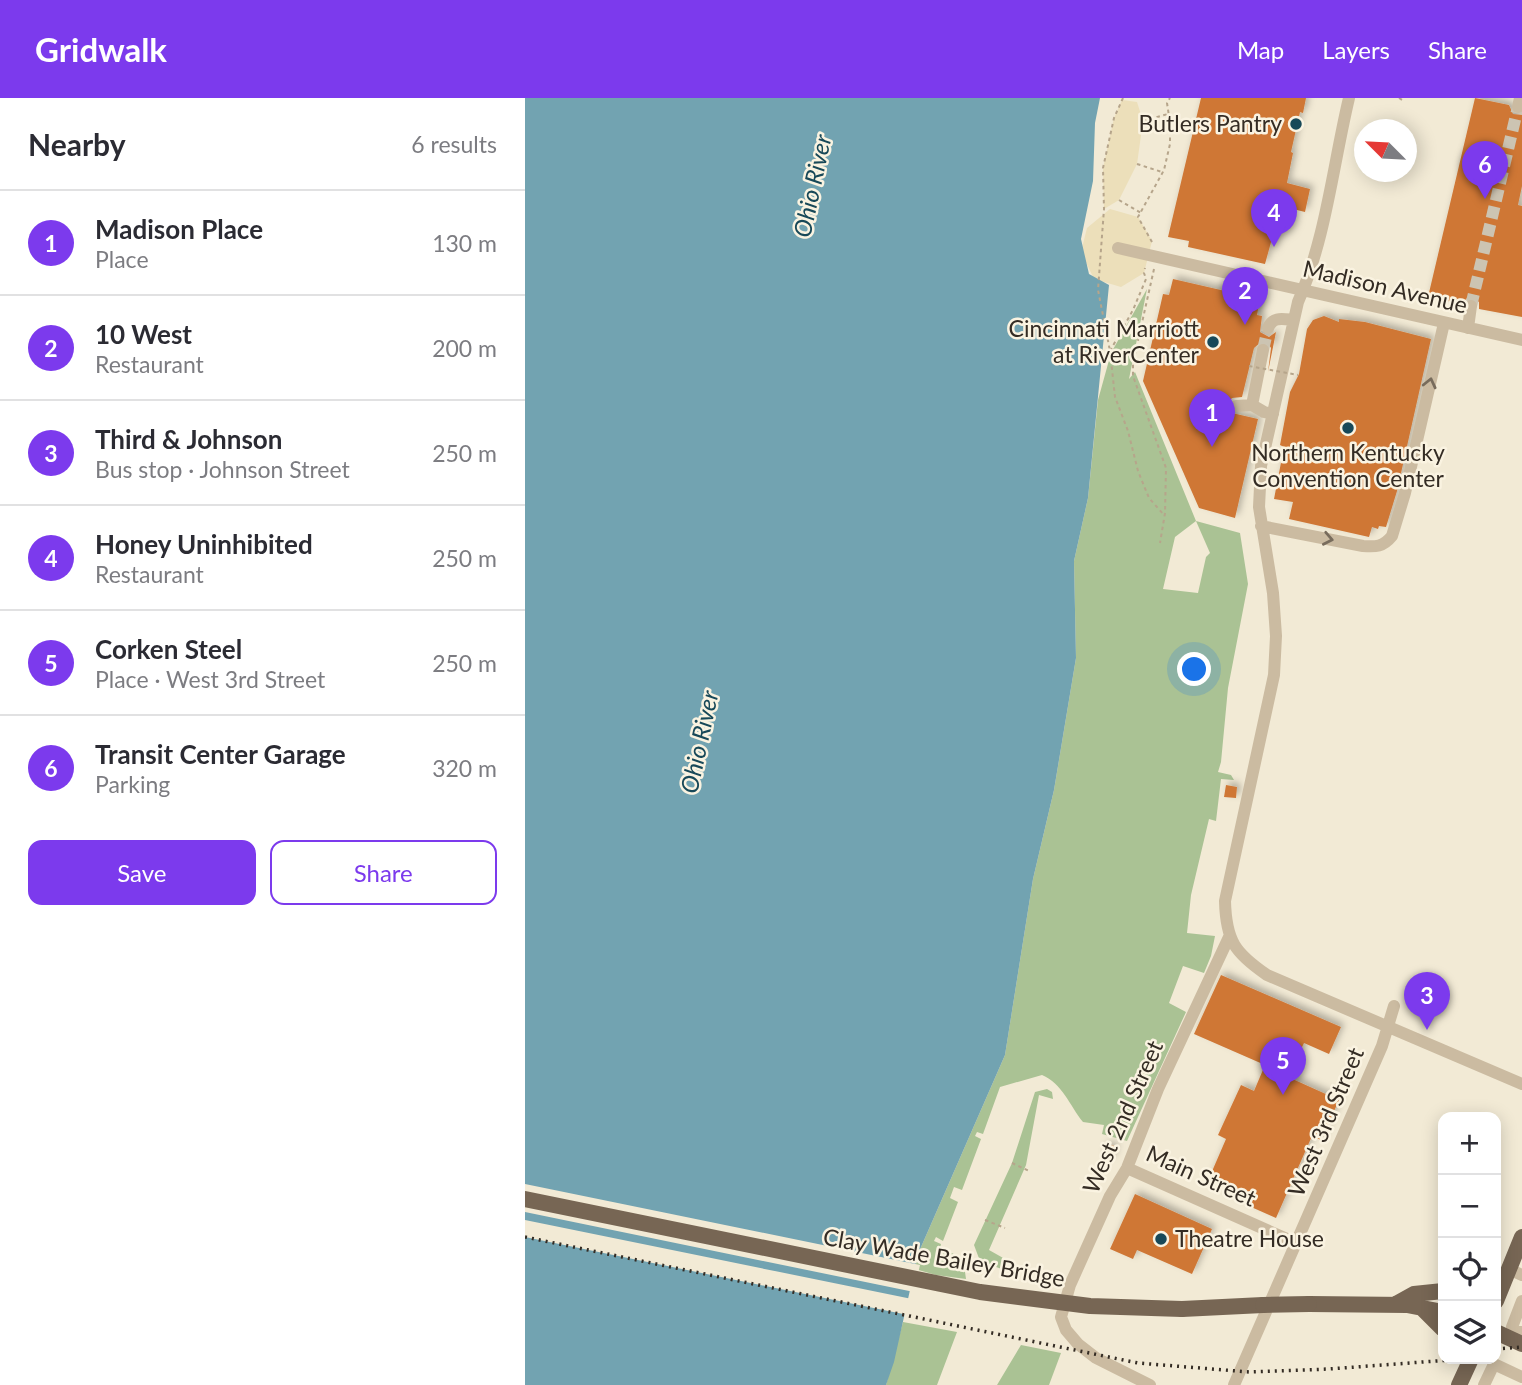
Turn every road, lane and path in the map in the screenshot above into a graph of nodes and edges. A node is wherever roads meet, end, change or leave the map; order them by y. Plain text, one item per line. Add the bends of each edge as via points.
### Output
1 (1123, 98) edge
2 (1170, 98) edge
3 (1349, 98) edge
4 (1399, 98) edge
5 (1404, 101) dead end
6 (1169, 114) junction
7 (1143, 121) dead end
8 (1137, 164) dead end
9 (1163, 173) junction
10 (1119, 200) dead end
11 (1142, 214) junction
12 (1118, 248) dead end
13 (1152, 257) junction
14 (1303, 289) junction
15 (1471, 306) tunnel mouth
16 (1294, 320) junction
17 (1444, 323) junction
18 (1268, 328) dead end
19 (1468, 328) junction
20 (1522, 340) edge
21 (1263, 350) tunnel mouth
22 (1110, 351) junction
23 (1249, 366) dead end
24 (1299, 374) dead end
25 (1252, 405) junction
26 (1236, 406) dead end
27 (1273, 414) junction
28 (1164, 515) junction
29 (1261, 526) junction
30 (1160, 543) dead end
31 (1229, 937) junction
32 (1394, 1006) dead end
33 (1388, 1028) junction
34 (1522, 1084) edge
35 (1012, 1163) dead end
36 (1127, 1168) junction
37 (1029, 1171) dead end
38 (525, 1199) edge
39 (985, 1220) dead end
40 (1005, 1228) dead end
41 (1521, 1240) edge
42 (1296, 1243) junction
43 (1509, 1271) edge
44 (1501, 1289) edge
45 (1438, 1291) edge
46 (1522, 1301) edge
47 (1395, 1304) junction
48 (1421, 1307) junction
49 (1438, 1311) edge
50 (1438, 1324) edge
51 (1522, 1332) edge
52 (1501, 1334) edge
53 (1522, 1344) edge
54 (1459, 1364) edge
55 (1469, 1364) edge
56 (1522, 1377) edge
57 (1463, 1383) edge
58 (1150, 1385) edge
59 (1234, 1385) edge
60 (1485, 1385) edge

1 - 22 path via 1103,168 1098,290
2 - 6 path
3 - 14 street
4 - 5 path
6 - 7 path
6 - 9 path via 1170,144
8 - 9 path
9 - 11 path
10 - 11 path
11 - 13 path via 1139,217 1152,241
12 - 13 street, Madison Avenue
13 - 14 street, Madison Avenue
13 - 22 path via 1133,310
13 - 28 path via 1133,376 1166,468
14 - 16 street
14 - 17 street, Madison Avenue
15 - 19 street
16 - 18 street via 1278,318
16 - 27 street
17 - 19 street, Madison Avenue
29 -> 17 street via 1363,546 1379,547 1388,541 1405,493
19 - 20 street, Madison Avenue
21 - 25 street
22 - 28 path via 1115,397 1138,471 1149,498
23 - 24 path, bridge
25 - 26 street
25 - 27 street
27 - 29 street via 1261,466
28 - 30 path
29 - 31 street via 1273,593 1275,675 1225,901
31 - 33 street via 1247,961 1267,975
31 - 36 street, West 2nd Street via 1158,1089
32 - 33 street, West 3rd Street
33 - 34 street
33 - 42 street, West 3rd Street
35 - 37 path
36 - 42 street, Main Street
36 - 58 street, West 2nd Street via 1070,1285 1061,1317 1066,1330 1096,1358
38 - 47 main road, Clay Wade Bailey Bridge, bridge via 1032,1300 1139,1308
39 - 40 path
41 - 43 main road
42 - 59 street, West 3rd Street
43 - 44 main road
45 - 47 main road via 1414,1293
46 - 51 street via 1511,1326
47 - 48 main road, Clay Wade Bailey Bridge
48 - 49 main road, Clay Wade Bailey Bridge
48 - 50 main road
52 - 53 main road
54 - 57 main road
55 - 57 main road
56 - 60 street via 1494,1364

